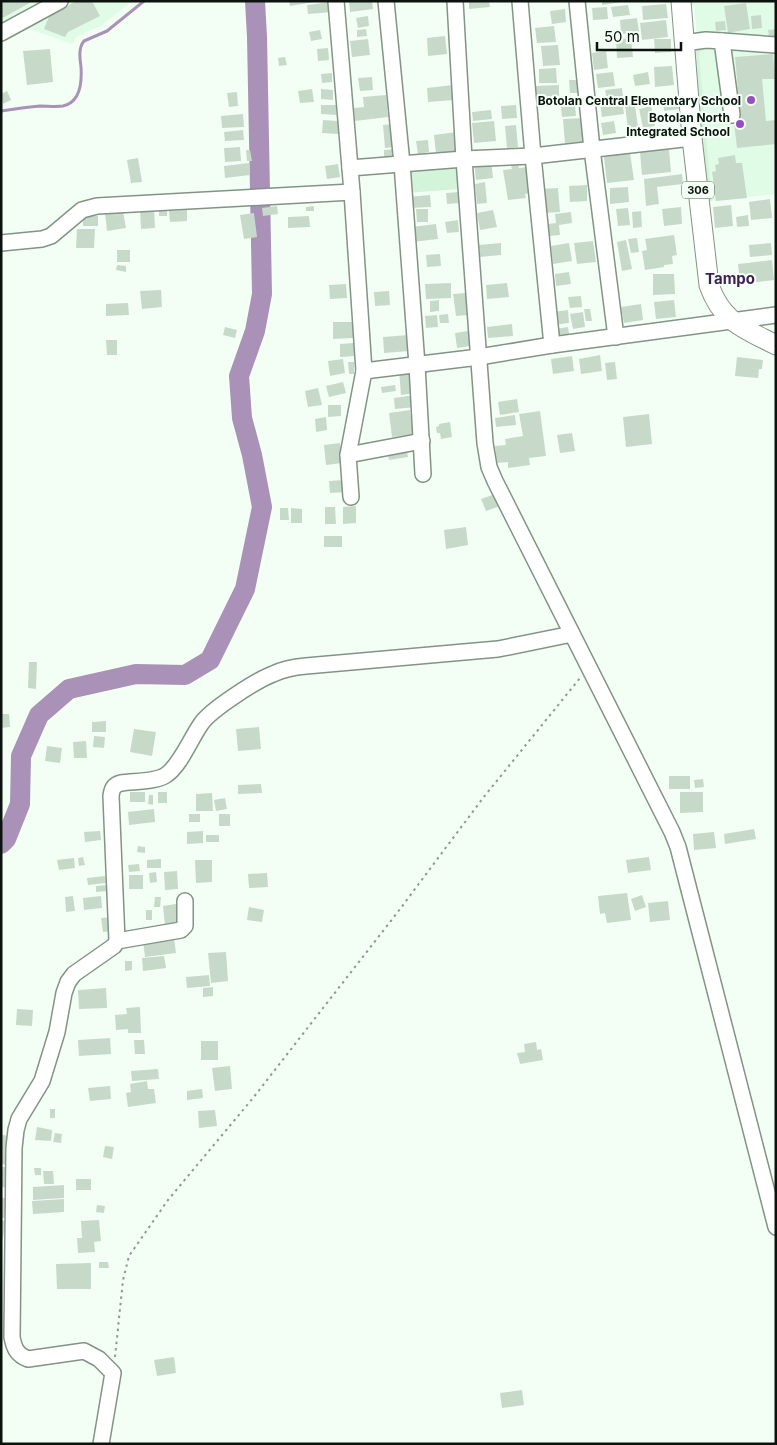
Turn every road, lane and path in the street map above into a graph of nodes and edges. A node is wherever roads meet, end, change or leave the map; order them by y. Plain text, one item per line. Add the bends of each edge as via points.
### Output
1 (60, 1) edge
2 (336, 1) edge
3 (386, 1) edge
4 (455, 1) edge
5 (520, 1) edge
6 (577, 1) edge
7 (681, 1) edge
8 (1, 33) edge
9 (722, 41) junction
10 (684, 43) junction
11 (776, 45) edge
12 (732, 116) dead end
13 (692, 138) junction
14 (592, 149) junction
15 (533, 156) junction
16 (464, 159) junction
17 (402, 164) junction
18 (350, 168) junction
19 (352, 192) junction
20 (1, 243) edge
21 (776, 315) edge
22 (733, 321) junction
23 (616, 337) junction
24 (776, 345) edge
25 (552, 346) junction
26 (479, 357) junction
27 (417, 365) junction
28 (364, 370) junction
29 (422, 441) junction
30 (348, 455) junction
31 (424, 474) dead end
32 (352, 497) dead end
33 (572, 634) junction
34 (589, 667) junction
35 (185, 901) dead end
36 (117, 940) junction
37 (776, 1227) edge
38 (113, 1373) junction
39 (102, 1444) edge

1 - 8 street
2 - 18 street
3 - 17 street
4 - 16 street
5 - 15 street
6 - 14 street
7 - 10 main road, 306
9 - 10 street
9 - 11 street
9 - 12 street
10 - 13 main road, 306
13 - 14 street
13 - 22 main road, 306 via 709,285 723,313
14 - 15 street
14 - 23 street
15 - 16 street
15 - 25 street
16 - 17 street
16 - 26 street
17 - 18 street
17 - 27 street
18 - 19 street
19 - 20 street via 97,206 82,210 51,236
19 - 28 street
21 - 22 street
22 - 23 street
22 - 24 main road, 306
23 - 25 street
25 - 26 street
26 - 27 street
26 - 33 street via 489,467
27 - 28 street
27 - 29 street
28 - 30 street
29 - 30 street
29 - 31 street
30 - 32 street
33 - 34 street
33 - 36 street via 498,649 292,668 272,674 228,700 202,722 168,774 161,778 121,783 112,789
34 - 37 street via 678,847
34 - 38 path via 483,798 253,1098 168,1200 129,1256 123,1280
35 - 36 street via 185,926 182,930
36 - 38 street via 114,946 74,974 68,982 42,1082 19,1119 16,1130 12,1337 16,1351 28,1359 84,1351 99,1359
38 - 39 street

